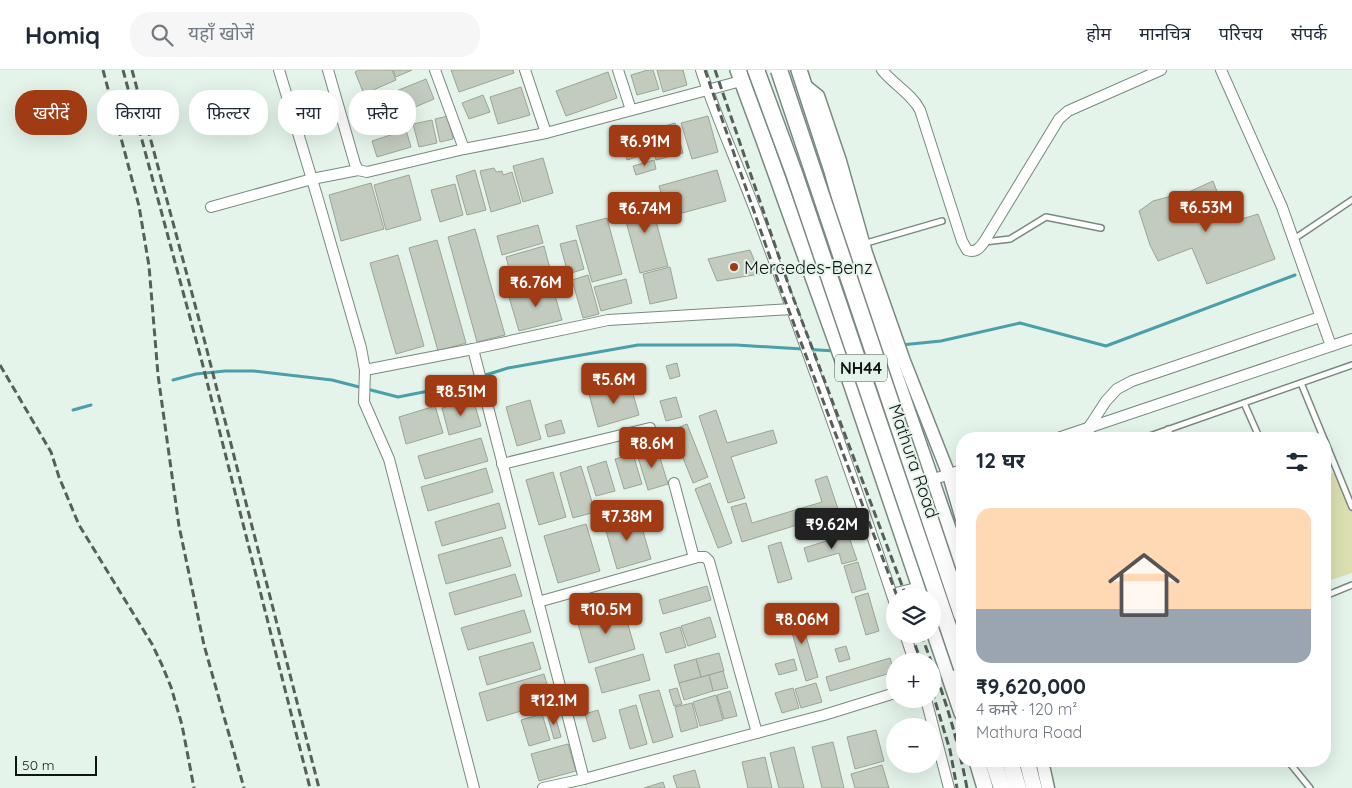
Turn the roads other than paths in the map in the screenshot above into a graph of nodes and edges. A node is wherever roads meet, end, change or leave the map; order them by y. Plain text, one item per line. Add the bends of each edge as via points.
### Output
1 (279, 70) edge
2 (328, 70) edge
3 (436, 70) edge
4 (525, 70) edge
5 (618, 70) edge
6 (701, 70) edge
7 (756, 70) edge
8 (779, 70) edge
9 (799, 70) edge
10 (882, 70) edge
11 (1161, 70) edge
12 (1221, 70) edge
13 (739, 75) edge
14 (804, 85) junction
15 (708, 90) junction
16 (632, 110) junction
17 (546, 133) junction
18 (464, 149) junction
19 (358, 170) junction
20 (312, 179) junction
21 (1352, 200) edge
22 (211, 207) dead end
23 (942, 221) dead end
24 (1101, 228) dead end
25 (1293, 240) junction
26 (984, 242) junction
27 (863, 244) junction
28 (792, 309) junction
29 (1320, 317) junction
30 (1352, 339) edge
31 (888, 343) junction
32 (1331, 346) junction
33 (474, 354) junction
34 (1352, 365) edge
35 (364, 370) junction
36 (1301, 383) junction
37 (1244, 403) junction
38 (913, 426) junction
39 (1089, 427) junction
40 (650, 428) dead end
41 (1168, 429) junction
42 (1075, 432) edge
43 (1092, 432) edge
44 (1160, 432) edge
45 (1169, 432) edge
46 (1257, 432) edge
47 (1322, 432) edge
48 (869, 438) junction
49 (1331, 455) edge
50 (502, 464) junction
51 (956, 472) edge
52 (949, 474) junction
53 (931, 480) junction
54 (674, 483) dead end
55 (956, 498) edge
56 (1352, 507) edge
57 (956, 552) edge
58 (694, 558) junction
59 (956, 582) edge
60 (1352, 585) edge
61 (889, 588) edge
62 (920, 588) edge
63 (935, 588) edge
64 (1331, 594) edge
65 (956, 597) edge
66 (538, 602) junction
67 (938, 643) edge
68 (956, 650) edge
69 (886, 696) edge
70 (956, 696) edge
71 (928, 708) edge
72 (757, 733) junction
73 (979, 767) edge
74 (995, 767) edge
75 (1012, 767) edge
76 (1029, 767) edge
77 (1043, 767) edge
78 (1293, 767) edge
79 (584, 780) junction
80 (474, 788) edge
81 (543, 788) edge
82 (948, 788) edge
83 (985, 788) edge
84 (1002, 788) edge
85 (1018, 788) edge
86 (1034, 788) edge
87 (1048, 788) edge
88 (1310, 788) edge

1 - 20 street
2 - 19 street
3 - 18 street
4 - 17 street
5 - 16 street
6 - 15 street
7 - 68 highway, Mathura Road / NH44, bridge
8 - 65 highway, Mathura Road / NH44, bridge
9 - 14 main road, Mathura Road
10 - 26 street via 909,94 920,110 963,245 971,252
11 - 26 street via 1068,111
12 - 25 street via 1282,207
13 - 15 street
13 - 48 main road, Mathura Road
14 - 27 street via 818,96
14 - 31 main road, Mathura Road via 864,286
15 - 16 street
15 - 28 street
16 - 17 street
17 - 18 street
18 - 19 street via 367,172
19 - 20 street
20 - 22 street
20 - 35 street via 361,348
21 - 25 lane
23 - 27 lane
24 - 26 lane via 1046,217 1010,239
25 - 29 street
27 - 31 street
28 - 33 street via 585,324
28 - 61 street
29 - 32 street
29 - 39 street via 1132,381 1117,389
30 - 32 street
31 - 38 main road, Mathura Road
31 - 52 street via 904,361
32 - 39 street
33 - 35 street
33 - 50 street
34 - 36 lane
35 - 80 street via 366,408 389,459
36 - 37 lane
36 - 47 lane
37 - 41 lane
37 - 46 lane
38 - 48 main road
38 - 53 main road, Mathura Road
39 - 42 street
39 - 43 lane
40 - 50 street
41 - 44 lane
41 - 45 lane
48 - 62 main road, Mathura Road
49 - 56 lane
50 - 66 street
51 - 52 street
52 - 53 street
52 - 55 street
53 - 57 main road, Mathura Road
54 - 58 street
58 - 66 street
58 - 72 street via 705,557 709,561
59 - 63 main road
60 - 64 lane
66 - 79 street
67 - 70 main road
69 - 72 street
71 - 82 street
72 - 79 street
73 - 83 main road
74 - 84 highway
75 - 85 highway
76 - 86 main road
77 - 87 street
78 - 88 lane
79 - 81 street

